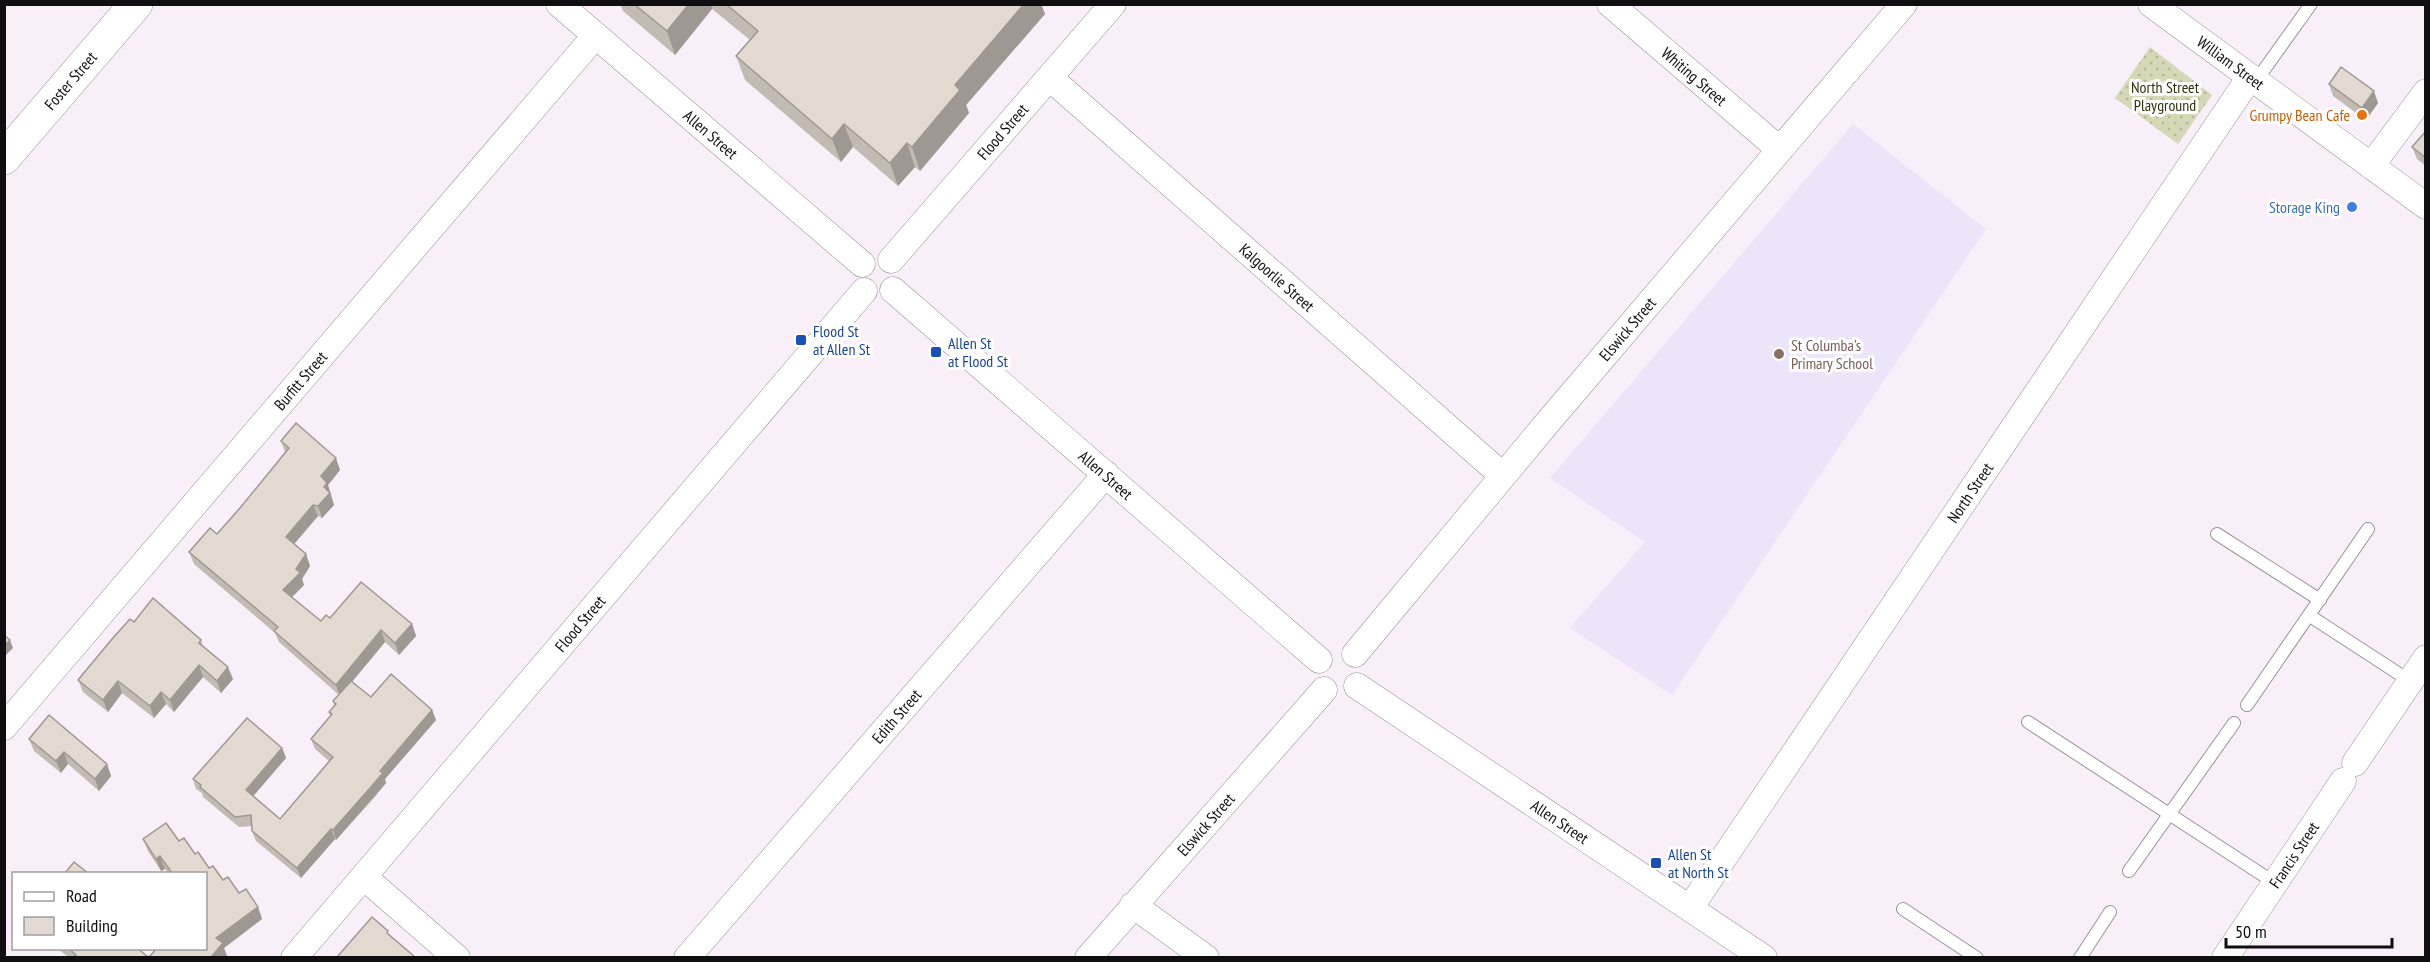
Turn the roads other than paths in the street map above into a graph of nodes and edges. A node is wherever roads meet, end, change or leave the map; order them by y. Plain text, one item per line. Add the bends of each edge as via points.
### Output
1 (136, 4) edge
2 (559, 4) edge
3 (1113, 4) edge
4 (1610, 4) edge
5 (1904, 4) edge
6 (2151, 4) edge
7 (2312, 4) edge
8 (596, 36) junction
9 (1050, 78) junction
10 (2253, 79) junction
11 (2426, 92) edge
12 (1779, 150) junction
13 (4, 158) edge
14 (2371, 166) junction
15 (2426, 206) edge
16 (891, 260) junction
17 (862, 264) junction
18 (864, 291) junction
19 (893, 291) junction
20 (1106, 474) junction
21 (1502, 475) junction
22 (2368, 529) dead end
23 (2217, 534) dead end
24 (2320, 600) junction
25 (2310, 616) junction
26 (1355, 654) junction
27 (2426, 658) edge
28 (1319, 660) junction
29 (2410, 681) junction
30 (1357, 686) junction
31 (1324, 690) junction
32 (2247, 705) dead end
33 (2028, 722) dead end
34 (2234, 723) dead end
35 (4, 727) edge
36 (2170, 814) junction
37 (2129, 871) dead end
38 (364, 877) junction
39 (2275, 883) junction
40 (1133, 905) junction
41 (1690, 908) junction
42 (1903, 909) dead end
43 (2110, 912) dead end
44 (294, 957) edge
45 (457, 957) edge
46 (687, 957) edge
47 (1088, 957) edge
48 (1206, 957) edge
49 (1764, 957) edge
50 (1977, 957) edge
51 (2080, 957) edge
52 (2225, 957) edge

1 - 13 main road, Foster Street
2 - 8 street, Allen Street
3 - 9 street, Flood Street
4 - 12 street, Whiting Street
5 - 12 street, Elswick Street
6 - 10 street, William Street
7 - 10 lane
8 - 17 street, Allen Street
8 - 35 street, Burfitt Street
9 - 16 street, Flood Street
9 - 21 street, Kalgoorlie Street
10 - 14 street, William Street
10 - 41 street, North Street
11 - 14 street
12 - 21 street, Elswick Street
14 - 15 street, William Street
16 - 17 street via 876,256
16 - 19 street via 899,278
17 - 18 street via 858,275
18 - 19 street via 882,297
18 - 38 street, Flood Street
19 - 20 street, Allen Street
20 - 28 street, Allen Street
20 - 46 street, Edith Street
21 - 26 street, Elswick Street
22 - 24 lane
23 - 24 lane
24 - 25 lane
25 - 29 lane
25 - 32 lane
26 - 28 street via 1340,648 1324,653
26 - 30 street via 1363,669
27 - 29 street, Francis Street
28 - 31 street via 1316,675
29 - 39 street, Francis Street
30 - 31 street via 1345,694
30 - 41 street, Allen Street
31 - 40 street, Elswick Street
33 - 36 lane
34 - 36 lane
36 - 37 lane
36 - 39 lane
38 - 44 street, Flood Street
38 - 45 street
39 - 52 street, Francis Street
40 - 47 street, Elswick Street
40 - 48 street
41 - 49 street, Allen Street
42 - 50 lane
43 - 51 lane

